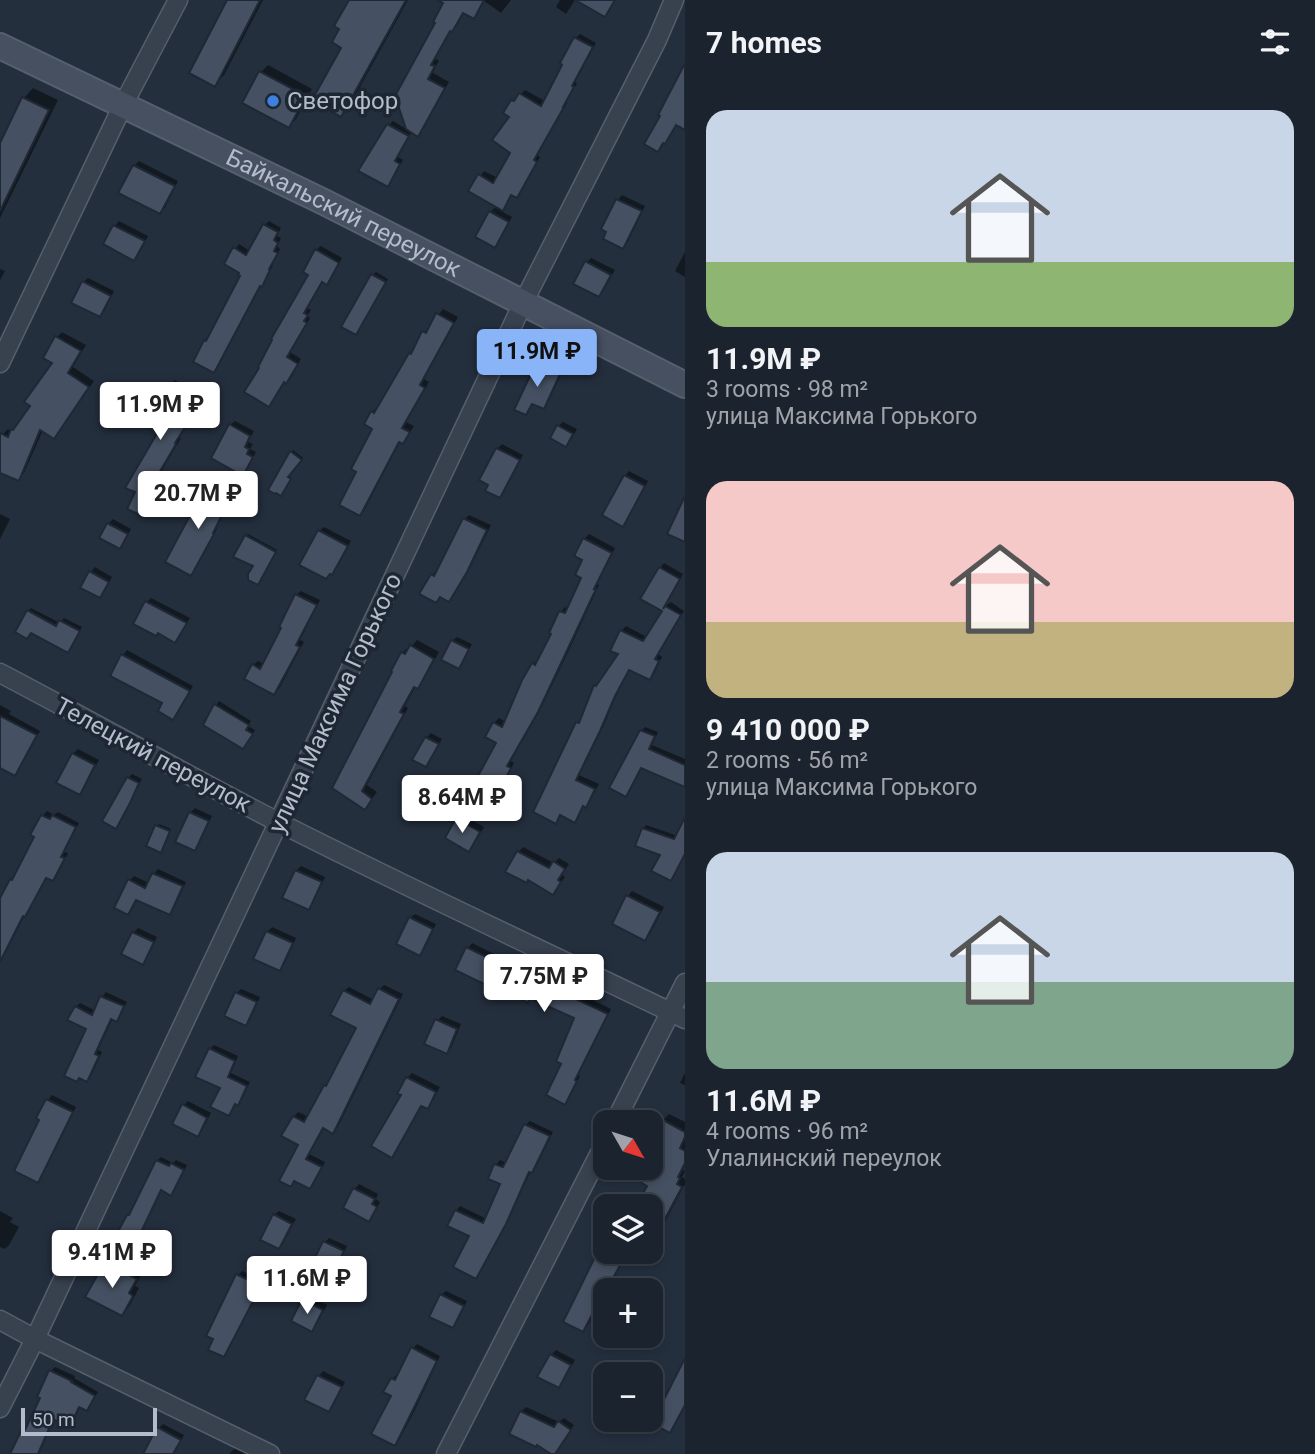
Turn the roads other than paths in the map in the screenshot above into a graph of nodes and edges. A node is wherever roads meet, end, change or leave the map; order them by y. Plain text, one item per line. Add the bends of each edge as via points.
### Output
1 (178, 0) edge
2 (674, 0) edge
3 (0, 46) edge
4 (123, 106) junction
5 (523, 303) junction
6 (0, 363) edge
7 (685, 385) edge
8 (0, 673) edge
9 (278, 822) junction
10 (685, 984) edge
11 (678, 1016) edge
12 (622, 1110) edge
13 (593, 1166) edge
14 (0, 1320) edge
15 (35, 1339) junction
16 (0, 1408) edge
17 (270, 1454) edge
18 (446, 1454) edge

1 - 4 street
2 - 5 street, улица Максима Горького
3 - 4 main road, Байкальский переулок
4 - 5 main road, Байкальский переулок
4 - 6 street
5 - 7 main road, Байкальский переулок
5 - 9 street, улица Максима Горького
8 - 9 street, Телецкий переулок
9 - 11 street, Телецкий переулок
9 - 15 street, улица Максима Горького
10 - 11 street
11 - 12 street
13 - 18 street
14 - 15 street
15 - 16 street, улица Максима Горького
15 - 17 street

